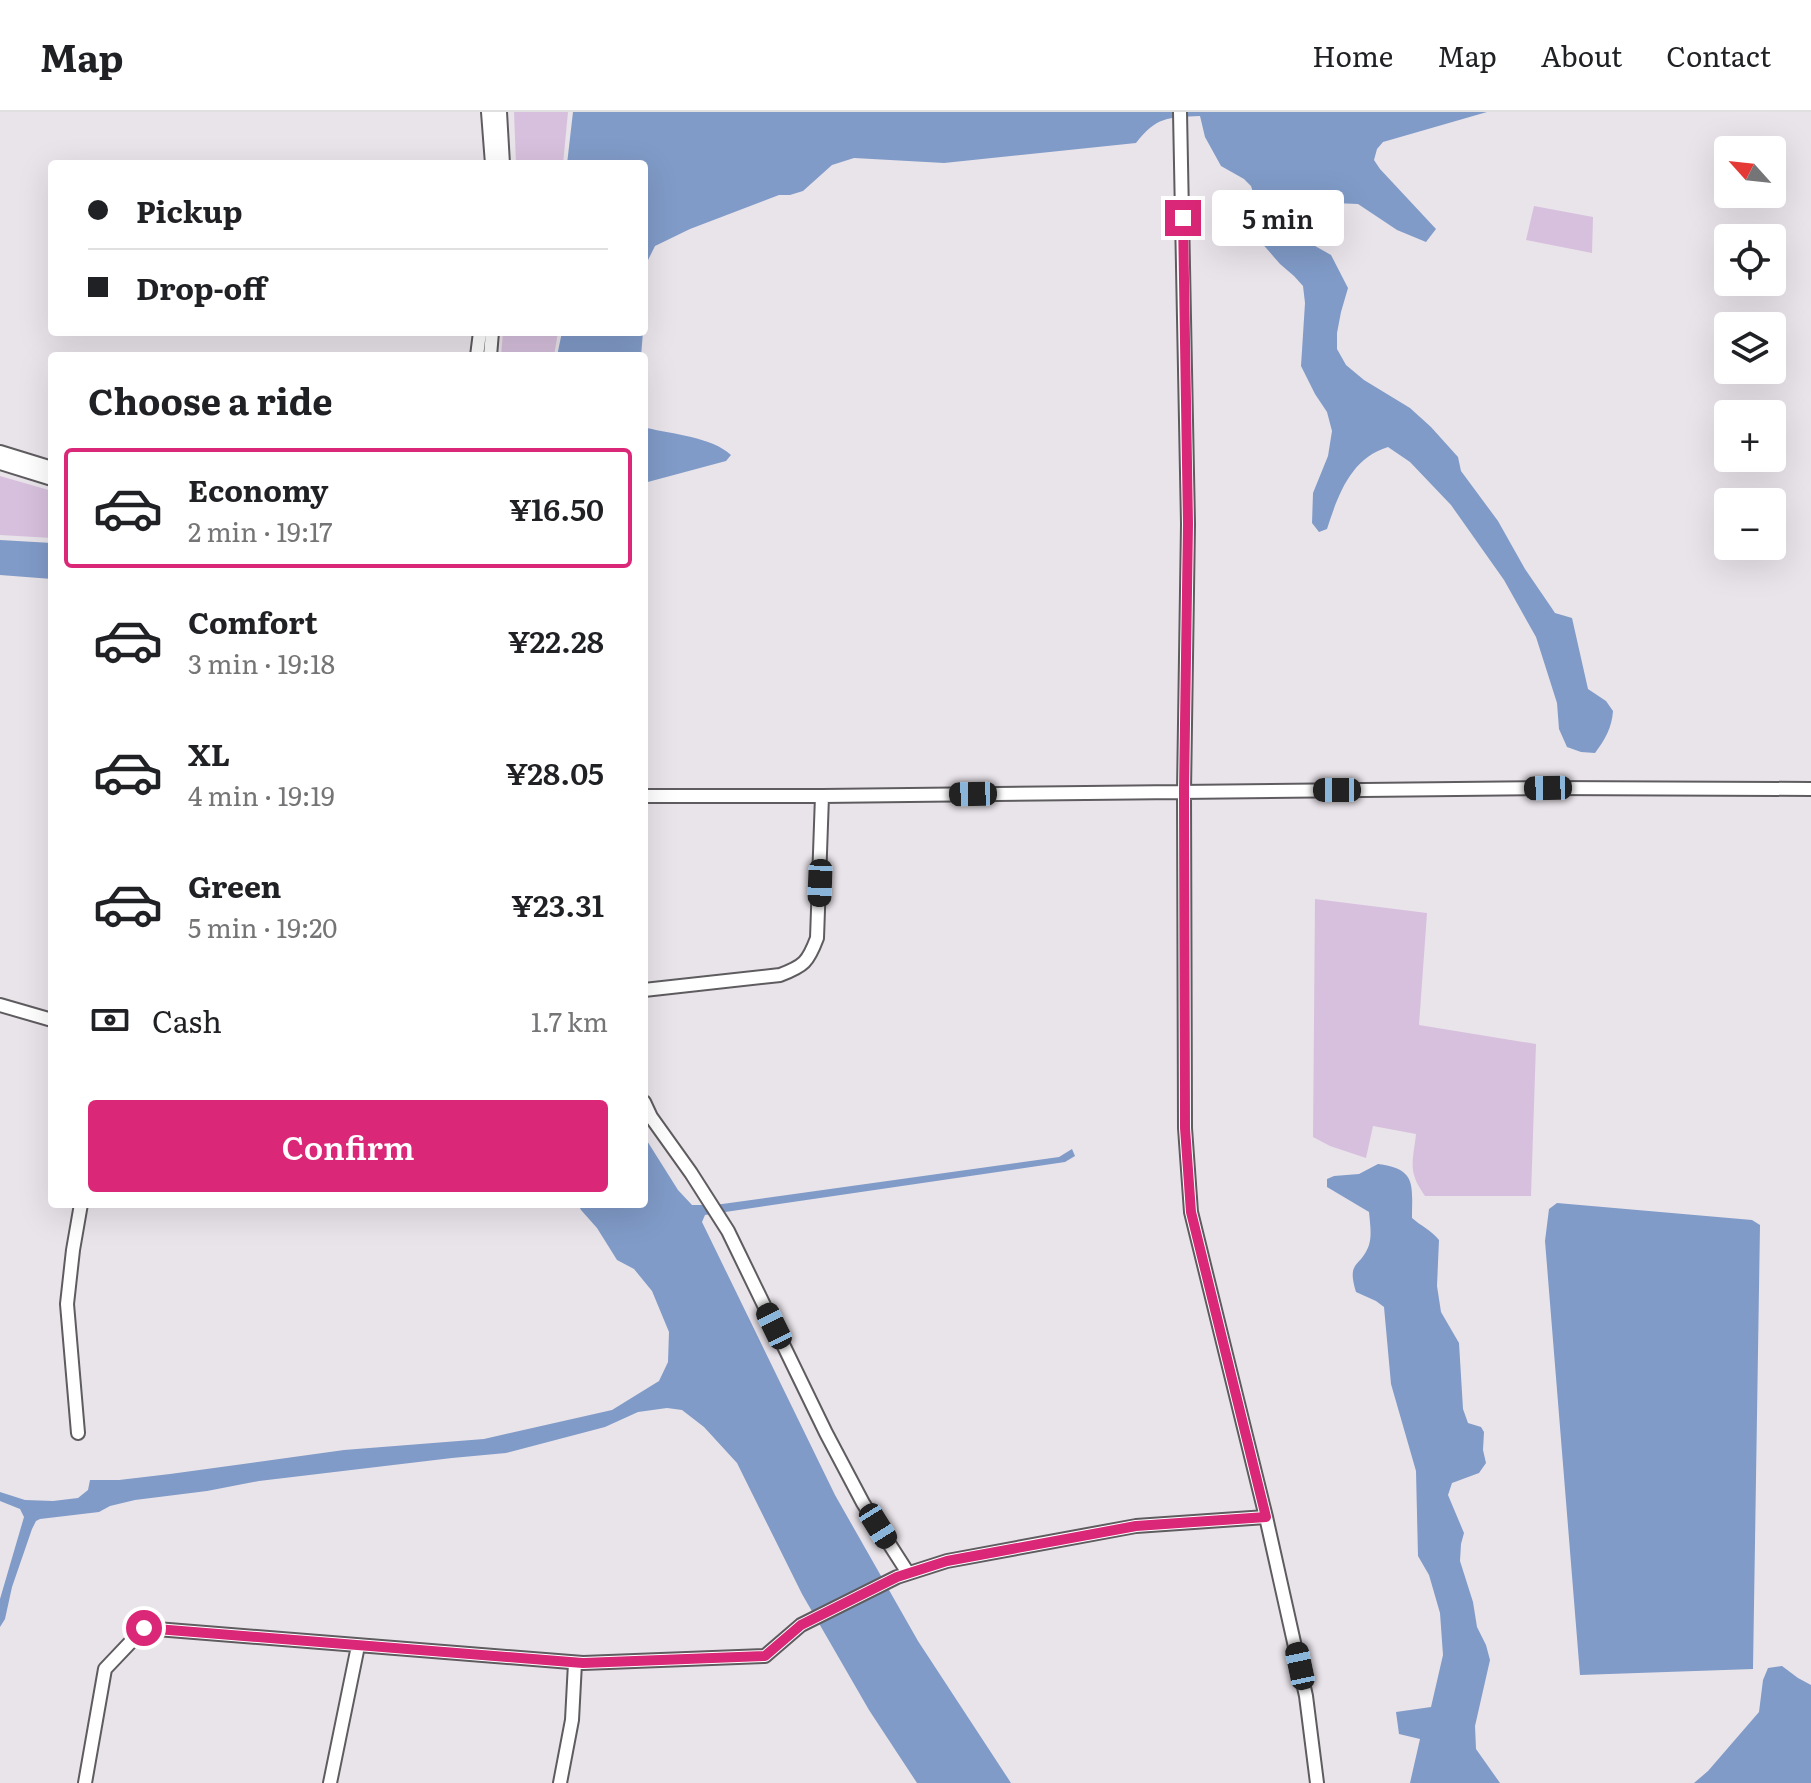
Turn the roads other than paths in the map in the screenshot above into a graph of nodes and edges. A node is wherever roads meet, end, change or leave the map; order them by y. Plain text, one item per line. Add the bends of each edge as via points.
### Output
1 (488, 112) edge
2 (500, 112) edge
3 (1180, 119) edge
4 (492, 160) edge
5 (503, 160) edge
6 (0, 452) edge
7 (0, 463) edge
8 (48, 467) edge
9 (48, 478) edge
10 (1811, 789) edge
11 (1184, 791) junction
12 (648, 796) edge
13 (822, 796) junction
14 (648, 990) edge
15 (0, 1005) edge
16 (48, 1019) edge
17 (648, 1111) edge
18 (80, 1208) edge
19 (78, 1433) dead end
20 (1266, 1517) junction
21 (902, 1575) junction
22 (358, 1646) junction
23 (575, 1663) junction
24 (85, 1783) edge
25 (330, 1783) edge
26 (560, 1783) edge
27 (1317, 1783) edge

1 - 4 street
2 - 5 street
3 - 11 street via 1188,524
6 - 8 street
7 - 9 street
10 - 11 street
11 - 13 street
11 - 20 street via 1185,1128 1191,1212
12 - 13 street
13 - 14 street via 817,938 810,957 800,968 780,975
15 - 16 street
17 - 21 street via 728,1231
18 - 19 street via 67,1304
20 - 21 street via 1136,1526 947,1561
20 - 27 street via 1306,1696
21 - 23 street via 801,1625 765,1656
22 - 23 street
22 - 24 street via 144,1628 105,1669
22 - 25 street
23 - 26 street via 572,1720

